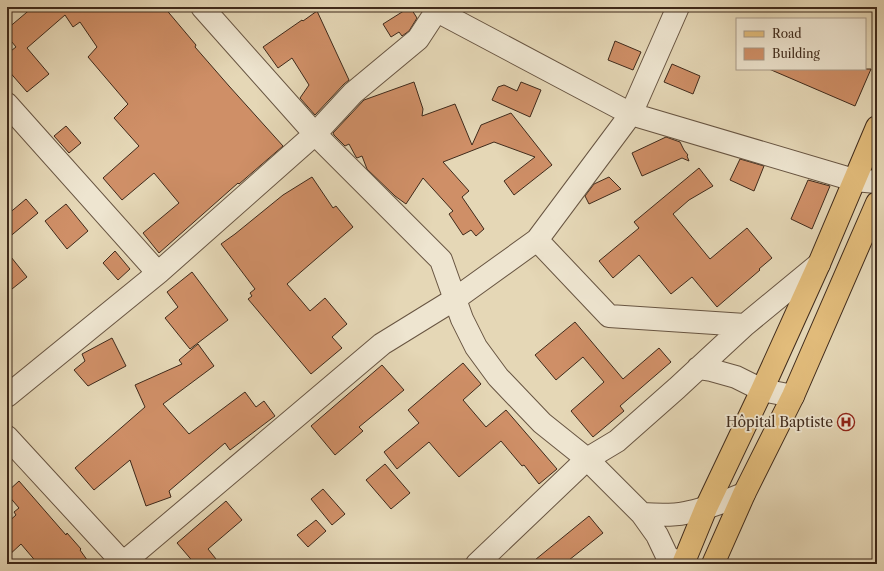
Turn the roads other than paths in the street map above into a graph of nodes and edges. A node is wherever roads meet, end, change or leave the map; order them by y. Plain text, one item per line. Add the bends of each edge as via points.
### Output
1 (202, 7) edge
2 (678, 7) edge
3 (438, 9) edge
4 (7, 104) edge
5 (631, 114) junction
6 (877, 127) edge
7 (315, 134) junction
8 (854, 180) junction
9 (877, 182) edge
10 (877, 204) edge
11 (537, 240) junction
12 (819, 264) junction
13 (158, 273) junction
14 (455, 299) junction
15 (745, 325) junction
16 (698, 368) junction
17 (762, 390) junction
18 (7, 396) edge
19 (794, 396) junction
20 (7, 437) edge
21 (587, 460) junction
22 (744, 494) junction
23 (706, 508) junction
24 (642, 514) junction
25 (123, 564) edge
26 (477, 564) edge
27 (678, 564) edge
28 (683, 564) edge
29 (713, 564) edge

1 - 7 street
2 - 5 street
3 - 5 street
3 - 7 street via 418,39 353,93
4 - 13 street
5 - 8 street
5 - 11 street
6 - 8 main road
7 - 13 street
7 - 14 street via 442,260
8 - 9 street
8 - 12 main road
10 - 19 main road
11 - 14 street
11 - 15 street via 609,316
12 - 15 street
12 - 17 main road
13 - 18 street
14 - 21 street via 476,347 498,377 542,423
14 - 25 street via 382,344
15 - 16 street
16 - 17 street via 736,377
16 - 21 street via 617,441
17 - 19 street
17 - 23 main road
19 - 22 main road
20 - 25 street
21 - 24 street
21 - 26 street
22 - 23 street
22 - 29 main road
23 - 24 street via 685,513
23 - 28 main road
24 - 27 street via 658,535 667,556

